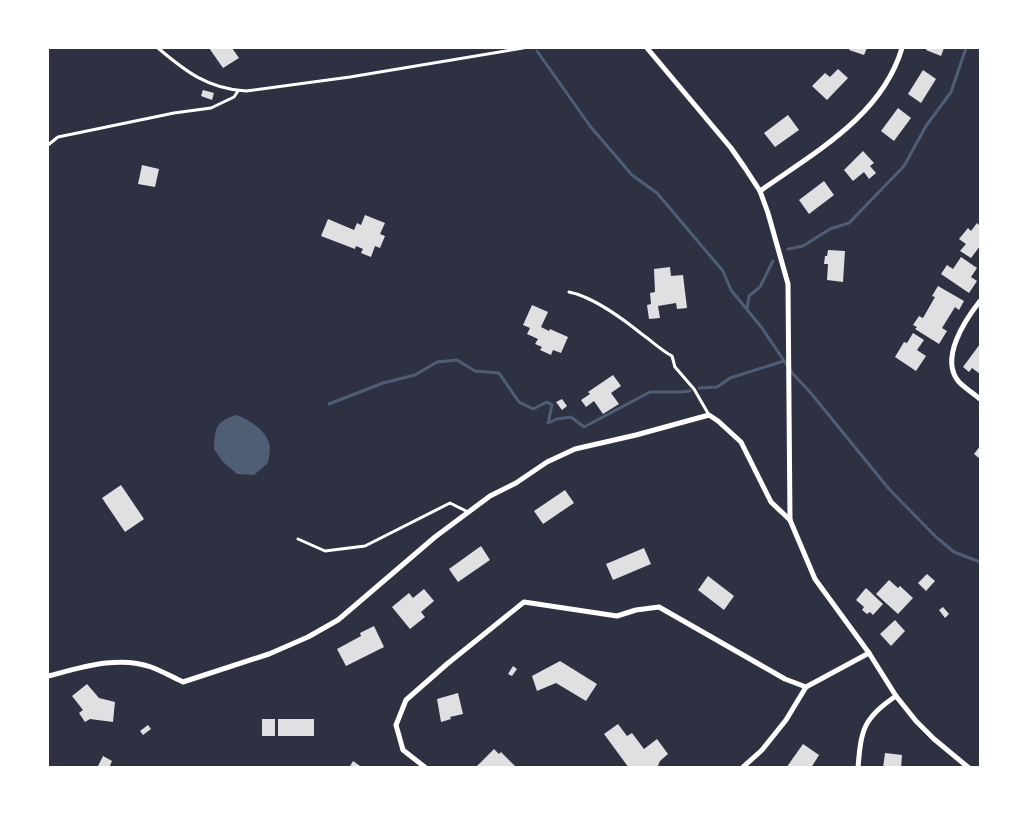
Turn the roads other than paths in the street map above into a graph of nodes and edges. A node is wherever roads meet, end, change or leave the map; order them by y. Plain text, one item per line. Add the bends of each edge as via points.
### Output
1 (158, 48) edge
2 (523, 48) edge
3 (647, 48) edge
4 (902, 48) edge
5 (238, 91) junction
6 (48, 145) edge
7 (760, 191) junction
8 (569, 292) dead end
9 (980, 302) edge
10 (980, 400) edge
11 (709, 415) junction
12 (469, 512) junction
13 (790, 520) junction
14 (298, 539) dead end
15 (869, 653) junction
16 (48, 676) edge
17 (806, 687) junction
18 (896, 696) junction
19 (426, 768) edge
20 (742, 768) edge
21 (858, 768) edge
22 (969, 768) edge

1 - 5 lane via 189,73 206,82
2 - 5 lane via 350,77
3 - 7 street via 731,148
4 - 7 street via 886,83 853,124
5 - 6 lane via 234,97 212,108 58,137
7 - 13 street via 788,284
8 - 11 lane via 602,307 672,356 675,367 694,389
9 - 10 street via 954,343 951,365 958,381
11 - 12 street via 575,449 547,462
11 - 13 street via 741,442 770,502
12 - 14 lane via 450,502 365,546 325,551
12 - 16 street via 338,620 269,654 183,682 150,667 123,662 87,666
13 - 15 street via 815,578
15 - 17 street
15 - 18 street
17 - 19 street via 785,679 659,606 617,616 524,602 406,700 396,725 403,750
17 - 20 street via 786,720 762,750
18 - 21 street via 878,708 865,726
18 - 22 street via 934,739

